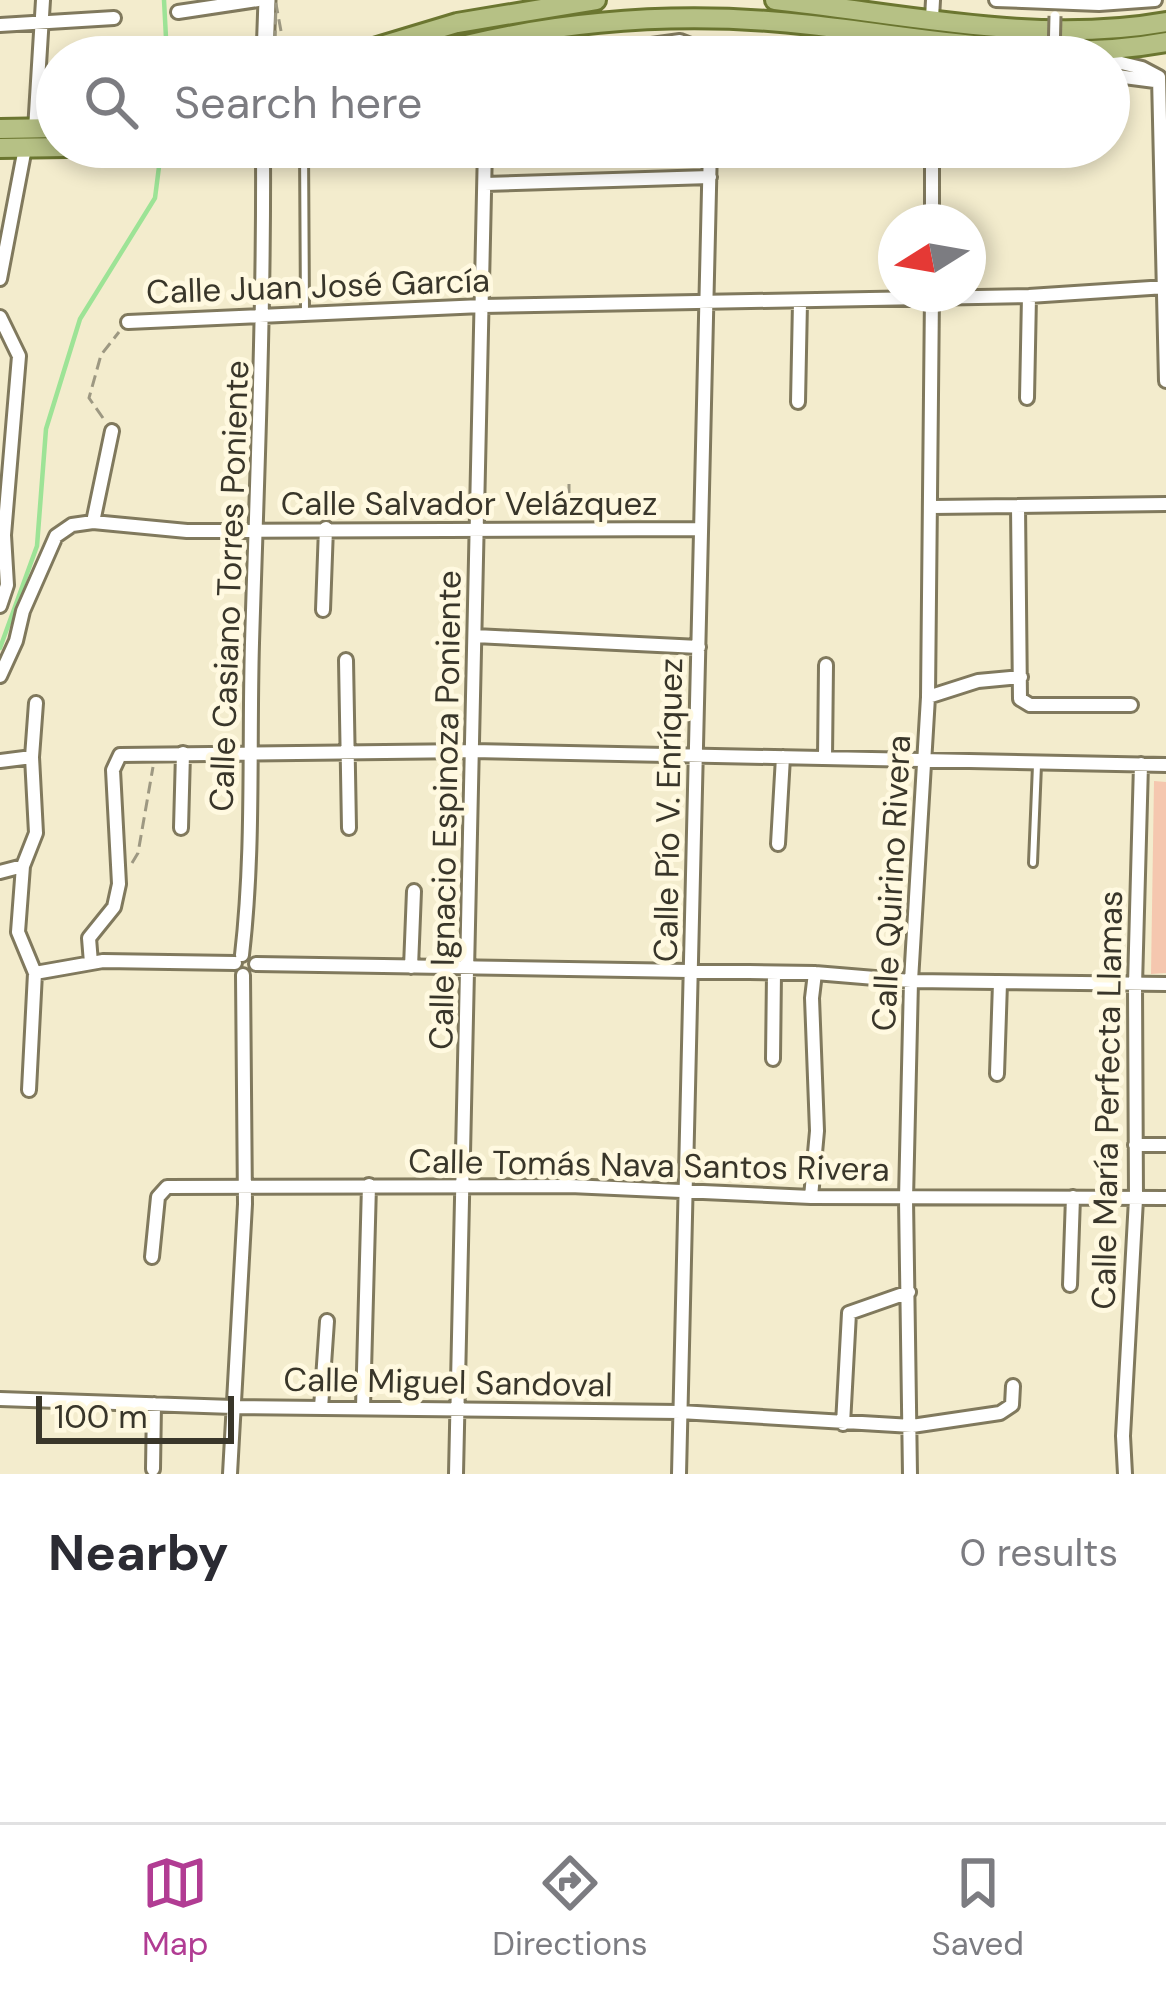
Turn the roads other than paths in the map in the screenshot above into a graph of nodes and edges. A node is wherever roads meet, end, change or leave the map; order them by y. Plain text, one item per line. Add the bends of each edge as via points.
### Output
1 (43, 0) edge
2 (262, 0) edge
3 (596, 0) edge
4 (775, 0) edge
5 (996, 0) edge
6 (1155, 0) edge
7 (1064, 2) edge
8 (933, 9) edge
9 (178, 12) dead end
10 (1055, 16) dead end
11 (114, 17) dead end
12 (40, 22) junction
13 (1166, 22) edge
14 (0, 25) edge
15 (40, 36) edge
16 (264, 36) edge
17 (414, 36) edge
18 (505, 36) edge
19 (857, 36) edge
20 (1058, 36) edge
21 (1166, 42) edge
22 (1130, 46) edge
23 (1130, 65) edge
24 (1130, 76) edge
25 (1161, 79) edge
26 (36, 113) edge
27 (0, 129) edge
28 (35, 130) joint
29 (0, 148) edge
30 (26, 148) junction
31 (36, 148) edge
32 (263, 168) edge
33 (304, 168) edge
34 (484, 168) edge
35 (710, 168) edge
36 (932, 168) edge
37 (710, 177) junction
38 (0, 184) edge
39 (18, 184) junction
40 (484, 184) junction
41 (932, 204) edge
42 (0, 279) edge
43 (1165, 287) edge
44 (986, 296) edge
45 (1030, 296) junction
46 (878, 298) edge
47 (707, 302) junction
48 (800, 302) junction
49 (482, 306) junction
50 (305, 311) junction
51 (932, 312) edge
52 (264, 313) junction
53 (0, 317) edge
54 (128, 322) road end
55 (1166, 381) edge
56 (1027, 398) dead end
57 (798, 402) dead end
58 (112, 431) road end
59 (1166, 504) edge
60 (1018, 506) junction
61 (932, 507) junction
62 (93, 523) junction
63 (326, 528) junction
64 (477, 528) junction
65 (701, 529) junction
66 (255, 531) junction
67 (2, 535) edge
68 (3, 602) edge
69 (323, 610) dead end
70 (22, 611) junction
71 (475, 636) junction
72 (698, 647) junction
73 (346, 660) dead end
74 (826, 665) dead end
75 (0, 676) edge
76 (1021, 676) junction
77 (928, 698) junction
78 (36, 703) dead end
79 (1131, 705) dead end
80 (472, 751) junction
81 (346, 752) junction
82 (183, 753) junction
83 (249, 753) junction
84 (696, 755) junction
85 (32, 757) junction
86 (783, 757) junction
87 (825, 758) junction
88 (925, 760) junction
89 (0, 761) edge
90 (1037, 762) junction
91 (1141, 764) junction
92 (1166, 765) edge
93 (182, 828) dead end
94 (349, 828) dead end
95 (778, 844) dead end
96 (1033, 863) dead end
97 (23, 866) junction
98 (0, 872) edge
99 (414, 891) dead end
100 (91, 963) junction
101 (240, 964) junction
102 (411, 967) junction
103 (468, 967) junction
104 (691, 971) junction
105 (35, 973) junction
106 (774, 973) junction
107 (815, 973) junction
108 (911, 981) junction
109 (1000, 983) junction
110 (1166, 984) edge
111 (1135, 985) junction
112 (772, 1059) dead end
113 (997, 1074) dead end
114 (29, 1090) dead end
115 (1135, 1145) junction
116 (1166, 1145) edge
117 (369, 1185) junction
118 (245, 1188) junction
119 (465, 1188) junction
120 (686, 1195) junction
121 (811, 1197) junction
122 (1073, 1197) junction
123 (906, 1198) junction
124 (1166, 1198) edge
125 (1136, 1199) junction
126 (152, 1257) dead end
127 (1070, 1285) dead end
128 (909, 1292) junction
129 (327, 1321) dead end
130 (1013, 1386) dead end
131 (0, 1399) edge
132 (154, 1404) junction
133 (233, 1407) junction
134 (321, 1408) junction
135 (363, 1408) junction
136 (458, 1410) junction
137 (680, 1412) junction
138 (844, 1424) junction
139 (912, 1426) junction
140 (153, 1469) dead end
141 (230, 1474) edge
142 (456, 1474) edge
143 (679, 1474) edge
144 (910, 1474) edge
145 (1125, 1474) edge

1 - 12 street
2 - 9 street
2 - 16 street
3 - 17 main road
4 - 8 main road
5 - 7 street
6 - 7 street
8 - 13 main road via 1066,31
10 - 20 street, bridge
11 - 12 street
12 - 14 street
12 - 15 street
18 - 19 main road via 650,18 783,22
21 - 22 main road
23 - 25 street
24 - 25 street
25 - 43 street
26 - 28 street
27 - 28 main road
29 - 30 main road
30 - 31 main road
30 - 39 street
32 - 52 street, Calle Casiano Torres Poniente
33 - 50 lane
34 - 40 street, Calle Ignacio Espinoza Poniente
35 - 37 street, Calle Pío V. Enríquez
36 - 41 street
37 - 40 street
37 - 47 street, Calle Pío V. Enríquez
38 - 39 street
39 - 42 street
40 - 49 street, Calle Ignacio Espinoza Poniente
43 - 45 street, Calle Juan José García
43 - 55 street
44 - 45 street, Calle Juan José García
45 - 56 street
46 - 48 street, Calle Juan José García
47 - 48 street, Calle Juan José García
47 - 49 street, Calle Juan José García
47 - 65 street, Calle Pío V. Enríquez
48 - 57 street
49 - 50 street, Calle Juan José García
49 - 64 street, Calle Ignacio Espinoza Poniente
50 - 52 street, Calle Juan José García
51 - 61 street, Calle Quirino Rivera
52 - 54 street, Calle Juan José García
52 - 66 street, Calle Casiano Torres Poniente
53 - 67 street via 19,356
58 - 62 street
59 - 60 street
60 - 61 street
60 - 76 street
61 - 77 street, Calle Quirino Rivera
62 - 66 street, Calle Salvador Velázquez
62 - 70 street via 56,536
63 - 64 street, Calle Salvador Velázquez
63 - 66 street, Calle Salvador Velázquez
63 - 69 street
64 - 65 street, Calle Salvador Velázquez
64 - 71 street, Calle Ignacio Espinoza Poniente
65 - 72 street, Calle Pío V. Enríquez
66 - 83 street, Calle Casiano Torres Poniente
67 - 68 street
68 - 70 street
70 - 75 street
71 - 72 street
71 - 80 street, Calle Ignacio Espinoza Poniente
72 - 84 street, Calle Pío V. Enríquez
73 - 81 street
74 - 87 street
76 - 77 street
76 - 79 street via 1018,695 1030,705
77 - 88 street, Calle Quirino Rivera
78 - 85 street
80 - 81 street
80 - 84 street
80 - 103 street, Calle Ignacio Espinoza Poniente
81 - 83 street
81 - 94 street
82 - 83 street
82 - 93 street
82 - 100 street via 116,759 119,884 114,907 89,938
83 - 101 street, Calle Casiano Torres Poniente via 250,885
84 - 86 street
84 - 104 street, Calle Pío V. Enríquez
85 - 89 street
85 - 97 street via 36,832
86 - 87 street
86 - 95 street
87 - 88 street
88 - 90 street
88 - 108 street, Calle Quirino Rivera
90 - 91 street
90 - 96 lane
91 - 92 street
91 - 111 street, Calle María Perfecta Llamas
97 - 98 street
97 - 105 street via 17,932
99 - 102 street
100 - 101 street
100 - 105 street
101 - 102 street via 252,972 256,964
101 - 118 street, Calle Casiano Torres Poniente
102 - 103 street
103 - 104 street
103 - 119 street, Calle Ignacio Espinoza Poniente
104 - 106 street
104 - 120 street, Calle Pío V. Enríquez
105 - 114 street
106 - 107 street
106 - 112 street
107 - 108 street
107 - 121 street
108 - 109 street
108 - 123 street, Calle Quirino Rivera
109 - 111 street
109 - 113 street
110 - 111 street
111 - 115 street, Calle María Perfecta Llamas
115 - 116 street
115 - 125 street, Calle María Perfecta Llamas
117 - 118 street, Calle Tomás Nava Santos Rivera
117 - 119 street, Calle Tomás Nava Santos Rivera
117 - 135 street
118 - 126 street, Calle Tomás Nava Santos Rivera via 161,1190
118 - 133 street, Calle Casiano Torres Poniente
119 - 120 street, Calle Tomás Nava Santos Rivera
119 - 136 street, Calle Ignacio Espinoza Poniente
120 - 121 street, Calle Tomás Nava Santos Rivera
120 - 137 street, Calle Pío V. Enríquez
121 - 123 street, Calle Tomás Nava Santos Rivera
122 - 123 street, Calle Tomás Nava Santos Rivera
122 - 125 street, Calle Tomás Nava Santos Rivera
122 - 127 street
123 - 128 street, Calle Quirino Rivera
124 - 125 street, Calle Tomás Nava Santos Rivera
125 - 145 street, Calle María Perfecta Llamas
128 - 138 street via 849,1313
128 - 139 street, Calle Quirino Rivera
129 - 134 street
130 - 139 street, Calle Miguel Sandoval via 1012,1405 1000,1413
131 - 132 street, Calle Miguel Sandoval
132 - 133 street, Calle Miguel Sandoval
132 - 140 street
133 - 134 street, Calle Miguel Sandoval
133 - 141 street, Calle Casiano Torres Poniente
134 - 135 street, Calle Miguel Sandoval
135 - 136 street, Calle Miguel Sandoval
136 - 137 street, Calle Miguel Sandoval
136 - 142 street, Calle Ignacio Espinoza Poniente
137 - 138 street, Calle Miguel Sandoval
137 - 143 street, Calle Pío V. Enríquez
138 - 139 street, Calle Miguel Sandoval
139 - 144 street, Calle Quirino Rivera

